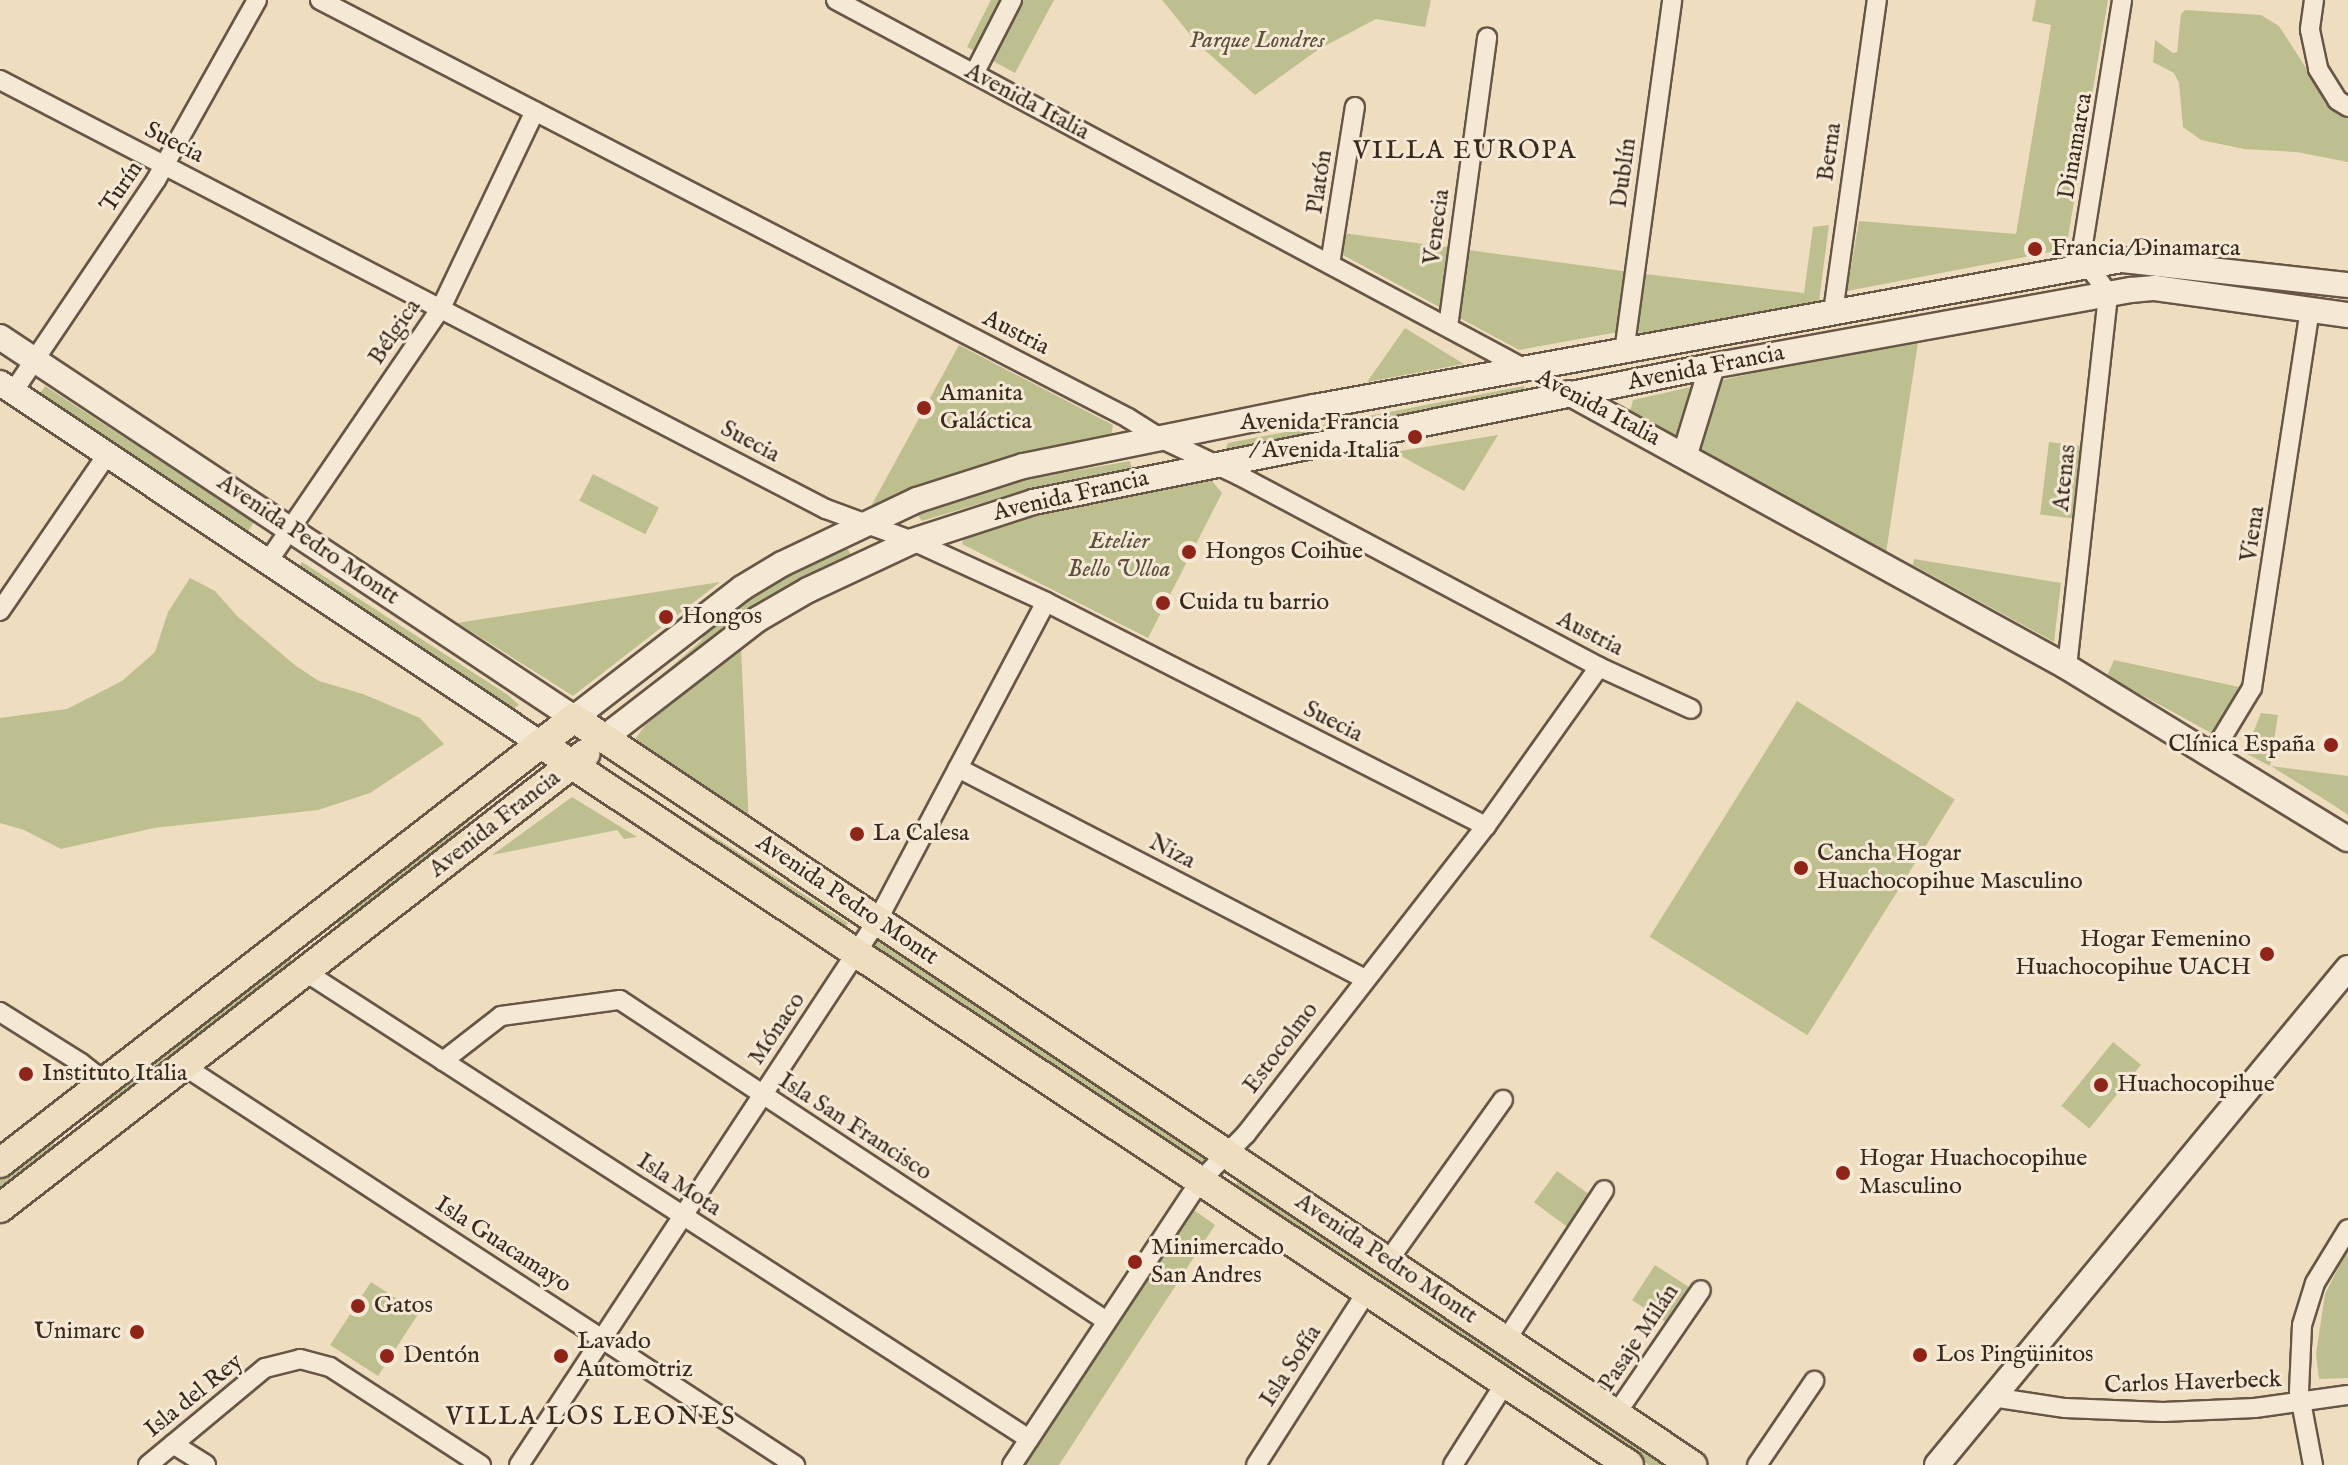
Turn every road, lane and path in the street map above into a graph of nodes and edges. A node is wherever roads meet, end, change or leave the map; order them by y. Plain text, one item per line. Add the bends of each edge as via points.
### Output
1 (257, 0) edge
2 (320, 0) edge
3 (836, 0) edge
4 (1012, 0) edge
5 (1672, 0) edge
6 (1877, 0) edge
7 (2122, 0) edge
8 (2314, 0) edge
9 (1487, 38) dead end
10 (974, 74) junction
11 (0, 80) edge
12 (1355, 107) dead end
13 (2348, 107) edge
14 (535, 111) junction
15 (165, 165) junction
16 (1330, 264) junction
17 (2088, 265) junction
18 (2348, 285) edge
19 (2108, 293) junction
20 (441, 308) junction
21 (2310, 311) junction
22 (1833, 312) junction
23 (2348, 315) edge
24 (1448, 327) junction
25 (0, 337) edge
26 (1624, 352) junction
27 (34, 359) junction
28 (1712, 366) junction
29 (1525, 369) junction
30 (6, 387) edge
31 (1572, 394) junction
32 (1162, 439) junction
33 (1685, 454) junction
34 (106, 456) junction
35 (1213, 465) junction
36 (866, 521) junction
37 (290, 529) junction
38 (913, 541) junction
39 (267, 563) junction
40 (1046, 602) junction
41 (0, 611) edge
42 (1599, 667) junction
43 (2067, 667) junction
44 (1691, 709) dead end
45 (574, 718) junction
46 (604, 738) junction
47 (541, 744) junction
48 (2212, 754) junction
49 (572, 764) junction
50 (958, 768) junction
51 (1486, 826) junction
52 (2348, 839) edge
53 (877, 921) junction
54 (301, 930) junction
55 (856, 955) junction
56 (315, 964) junction
57 (2348, 968) edge
58 (1365, 979) junction
59 (0, 1012) edge
60 (443, 1061) junction
61 (184, 1066) junction
62 (105, 1082) junction
63 (762, 1095) junction
64 (1503, 1100) dead end
65 (68, 1110) junction
66 (92, 1137) junction
67 (1229, 1154) junction
68 (0, 1163) edge
69 (1200, 1181) junction
70 (1604, 1190) dead end
71 (0, 1208) edge
72 (682, 1216) junction
73 (2348, 1229) edge
74 (1388, 1261) junction
75 (1701, 1290) dead end
76 (1366, 1293) junction
77 (1105, 1320) junction
78 (601, 1338) junction
79 (1506, 1340) junction
80 (1814, 1381) dead end
81 (1505, 1383) junction
82 (2348, 1395) edge
83 (1992, 1397) junction
84 (2302, 1403) junction
85 (1616, 1414) junction
86 (1029, 1439) junction
87 (173, 1444) junction
88 (148, 1465) edge
89 (206, 1465) edge
90 (481, 1465) edge
91 (519, 1465) edge
92 (795, 1465) edge
93 (1012, 1465) edge
94 (1256, 1465) edge
95 (1453, 1465) edge
96 (1629, 1465) edge
97 (1692, 1465) edge
98 (1757, 1465) edge
99 (1937, 1465) edge
100 (2313, 1465) edge

1 - 15 street, Turín
2 - 14 street, Austria
3 - 10 street, Avenida Italia
4 - 10 street
5 - 26 street, Dublín
6 - 22 street, Berna
7 - 17 street, Dinamarca via 2083,244
8 - 13 street via 2310,30 2315,61 2337,100
9 - 24 street, Venecia
10 - 16 street, Avenida Italia
11 - 15 street, Suecia
12 - 16 street, Platón
14 - 20 street, Bélgica
14 - 32 street, Austria
15 - 20 street, Suecia
15 - 27 street, Turín
16 - 24 street, Avenida Italia
17 - 18 main road, Avenida Francia via 2121,260
17 - 19 street
17 - 22 main road, Avenida Francia
19 - 21 main road, Avenida Francia via 2155,288
19 - 28 main road, Avenida Francia
19 - 43 street, Atenas
20 - 36 street, Suecia via 826,509
20 - 37 street, Bélgica
21 - 23 main road, Avenida Francia
21 - 48 street, Viena via 2252,688
22 - 26 main road, Avenida Francia
24 - 29 street, Avenida Italia
25 - 27 main road, Avenida Pedro Montt
26 - 29 main road, Avenida Francia
27 - 30 street, Turín
27 - 37 main road, Avenida Pedro Montt
28 - 31 main road, Avenida Francia
28 - 33 main road
29 - 31 main road, Avenida Italia
29 - 32 main road, Avenida Francia
30 - 34 main road, Avenida Pedro Montt
31 - 33 main road, Avenida Italia
31 - 35 main road, Avenida Francia
32 - 35 street, Austria
32 - 36 main road, Avenida Francia via 1023,466
33 - 43 main road, Avenida Italia
34 - 39 main road, Avenida Pedro Montt
34 - 41 street
35 - 38 main road, Avenida Francia via 1033,502
35 - 42 street, Austria
36 - 38 street, Suecia
36 - 45 main road, Avenida Francia via 742,588
37 - 39 street, Bélgica
37 - 45 main road, Avenida Pedro Montt
38 - 40 street, Suecia
38 - 46 main road, Avenida Francia via 758,619
39 - 47 main road, Avenida Pedro Montt
40 - 50 street, Mónaco
40 - 51 street, Suecia
42 - 44 street, Austria
42 - 51 street, Estocolmo
43 - 48 main road, Avenida Italia
45 - 46 main road, Avenida Pedro Montt
45 - 47 main road, Avenida Francia
46 - 49 main road, Avenida Francia
46 - 53 main road, Avenida Pedro Montt
47 - 49 main road, Avenida Pedro Montt
47 - 54 main road, Avenida Francia
48 - 52 main road, Avenida Italia
49 - 55 main road, Avenida Pedro Montt
49 - 56 main road, Avenida Francia
50 - 53 street, Mónaco
50 - 58 street, Niza
51 - 58 street, Estocolmo
53 - 55 street, Mónaco
53 - 67 main road, Avenida Pedro Montt
54 - 56 main road
54 - 62 main road, Avenida Francia
55 - 63 street, Mónaco
55 - 69 main road, Avenida Pedro Montt
56 - 60 street, Isla Mota
56 - 61 main road, Avenida Francia
57 - 83 main road
58 - 67 street, Estocolmo
59 - 62 street
60 - 63 street, Isla San Francisco via 501,1016 620,1000
60 - 72 street, Isla Mota
61 - 66 main road, Avenida Francia
61 - 78 street, Isla Guacamayo
62 - 65 main road, Avenida Francia
63 - 72 street, Mónaco
63 - 77 street, Isla San Francisco
64 - 74 street
65 - 66 main road
65 - 68 main road, Avenida Francia
66 - 71 main road, Avenida Francia
67 - 69 street, Estocolmo
67 - 74 main road, Avenida Pedro Montt
69 - 76 main road, Avenida Pedro Montt
69 - 77 street, Estocolmo
70 - 79 street
72 - 78 street, Mónaco
72 - 86 street, Isla Mota
73 - 84 street via 2326,1260 2308,1304 2299,1347
74 - 79 main road, Avenida Pedro Montt
75 - 85 street, Pasaje Milán
76 - 81 main road, Avenida Pedro Montt
76 - 94 street, Isla Sofía
77 - 86 street, Estocolmo
78 - 91 street, Mónaco
78 - 92 street, Isla Guacamayo
79 - 85 main road, Avenida Pedro Montt
80 - 98 street
81 - 95 street
81 - 96 main road, Avenida Pedro Montt
82 - 84 street, Carlos Haverbeck
83 - 84 street, Carlos Haverbeck via 2126,1411
83 - 99 main road
84 - 100 street
85 - 97 main road, Avenida Pedro Montt
86 - 93 street, Estocolmo
87 - 88 street, Isla del Rey
87 - 89 street
87 - 90 street, Isla del Rey via 265,1368 300,1359 330,1367

